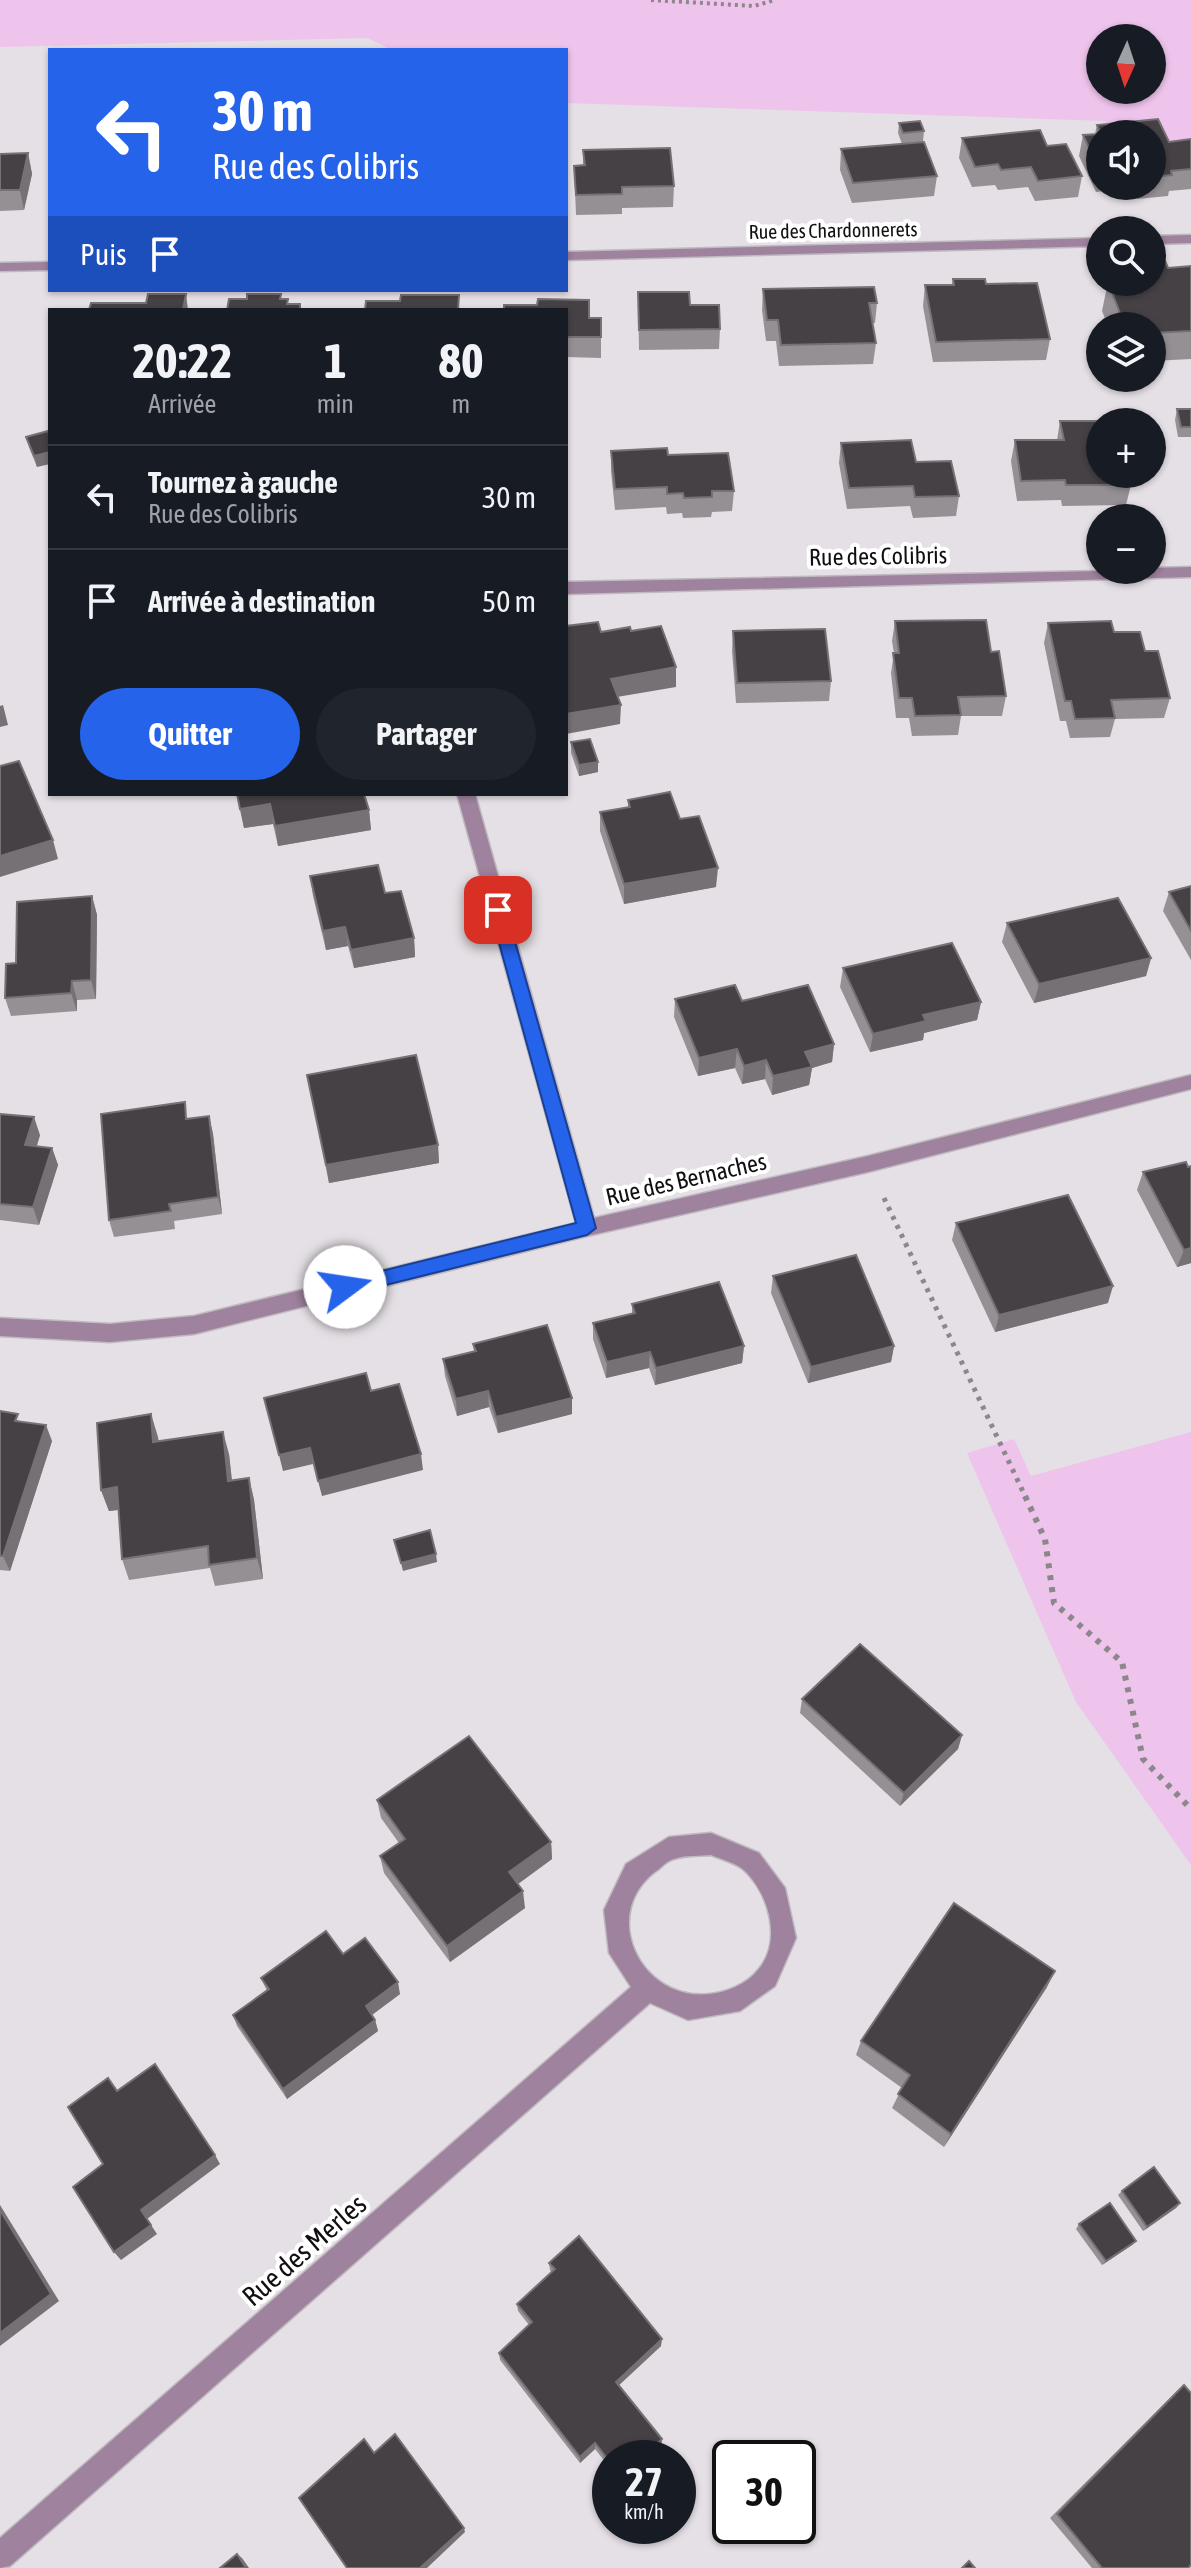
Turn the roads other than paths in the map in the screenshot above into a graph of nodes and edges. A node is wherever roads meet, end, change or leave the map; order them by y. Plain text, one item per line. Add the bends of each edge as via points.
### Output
1 (1191, 239) edge
2 (1166, 240) edge
3 (1086, 242) edge
4 (568, 256) edge
5 (48, 266) edge
6 (0, 267) edge
7 (1191, 572) edge
8 (568, 588) edge
9 (467, 796) edge
10 (1191, 1082) edge
11 (587, 1228) junction
12 (0, 1327) edge
13 (647, 1989) junction
14 (0, 2556) edge

1 - 2 street
3 - 4 street, Rue des Chardonnerets
5 - 6 street
7 - 8 street, Rue des Colibris
9 - 11 street
10 - 11 street, Rue des Bernaches
11 - 12 street, Rue des Bernaches via 194,1325 110,1333
13 - 13 street via 688,2008 732,2003 767,1978 784,1938 777,1896 751,1861 711,1844 669,1848 634,1872 616,1910 621,1953
13 - 14 street, Rue des Merles

